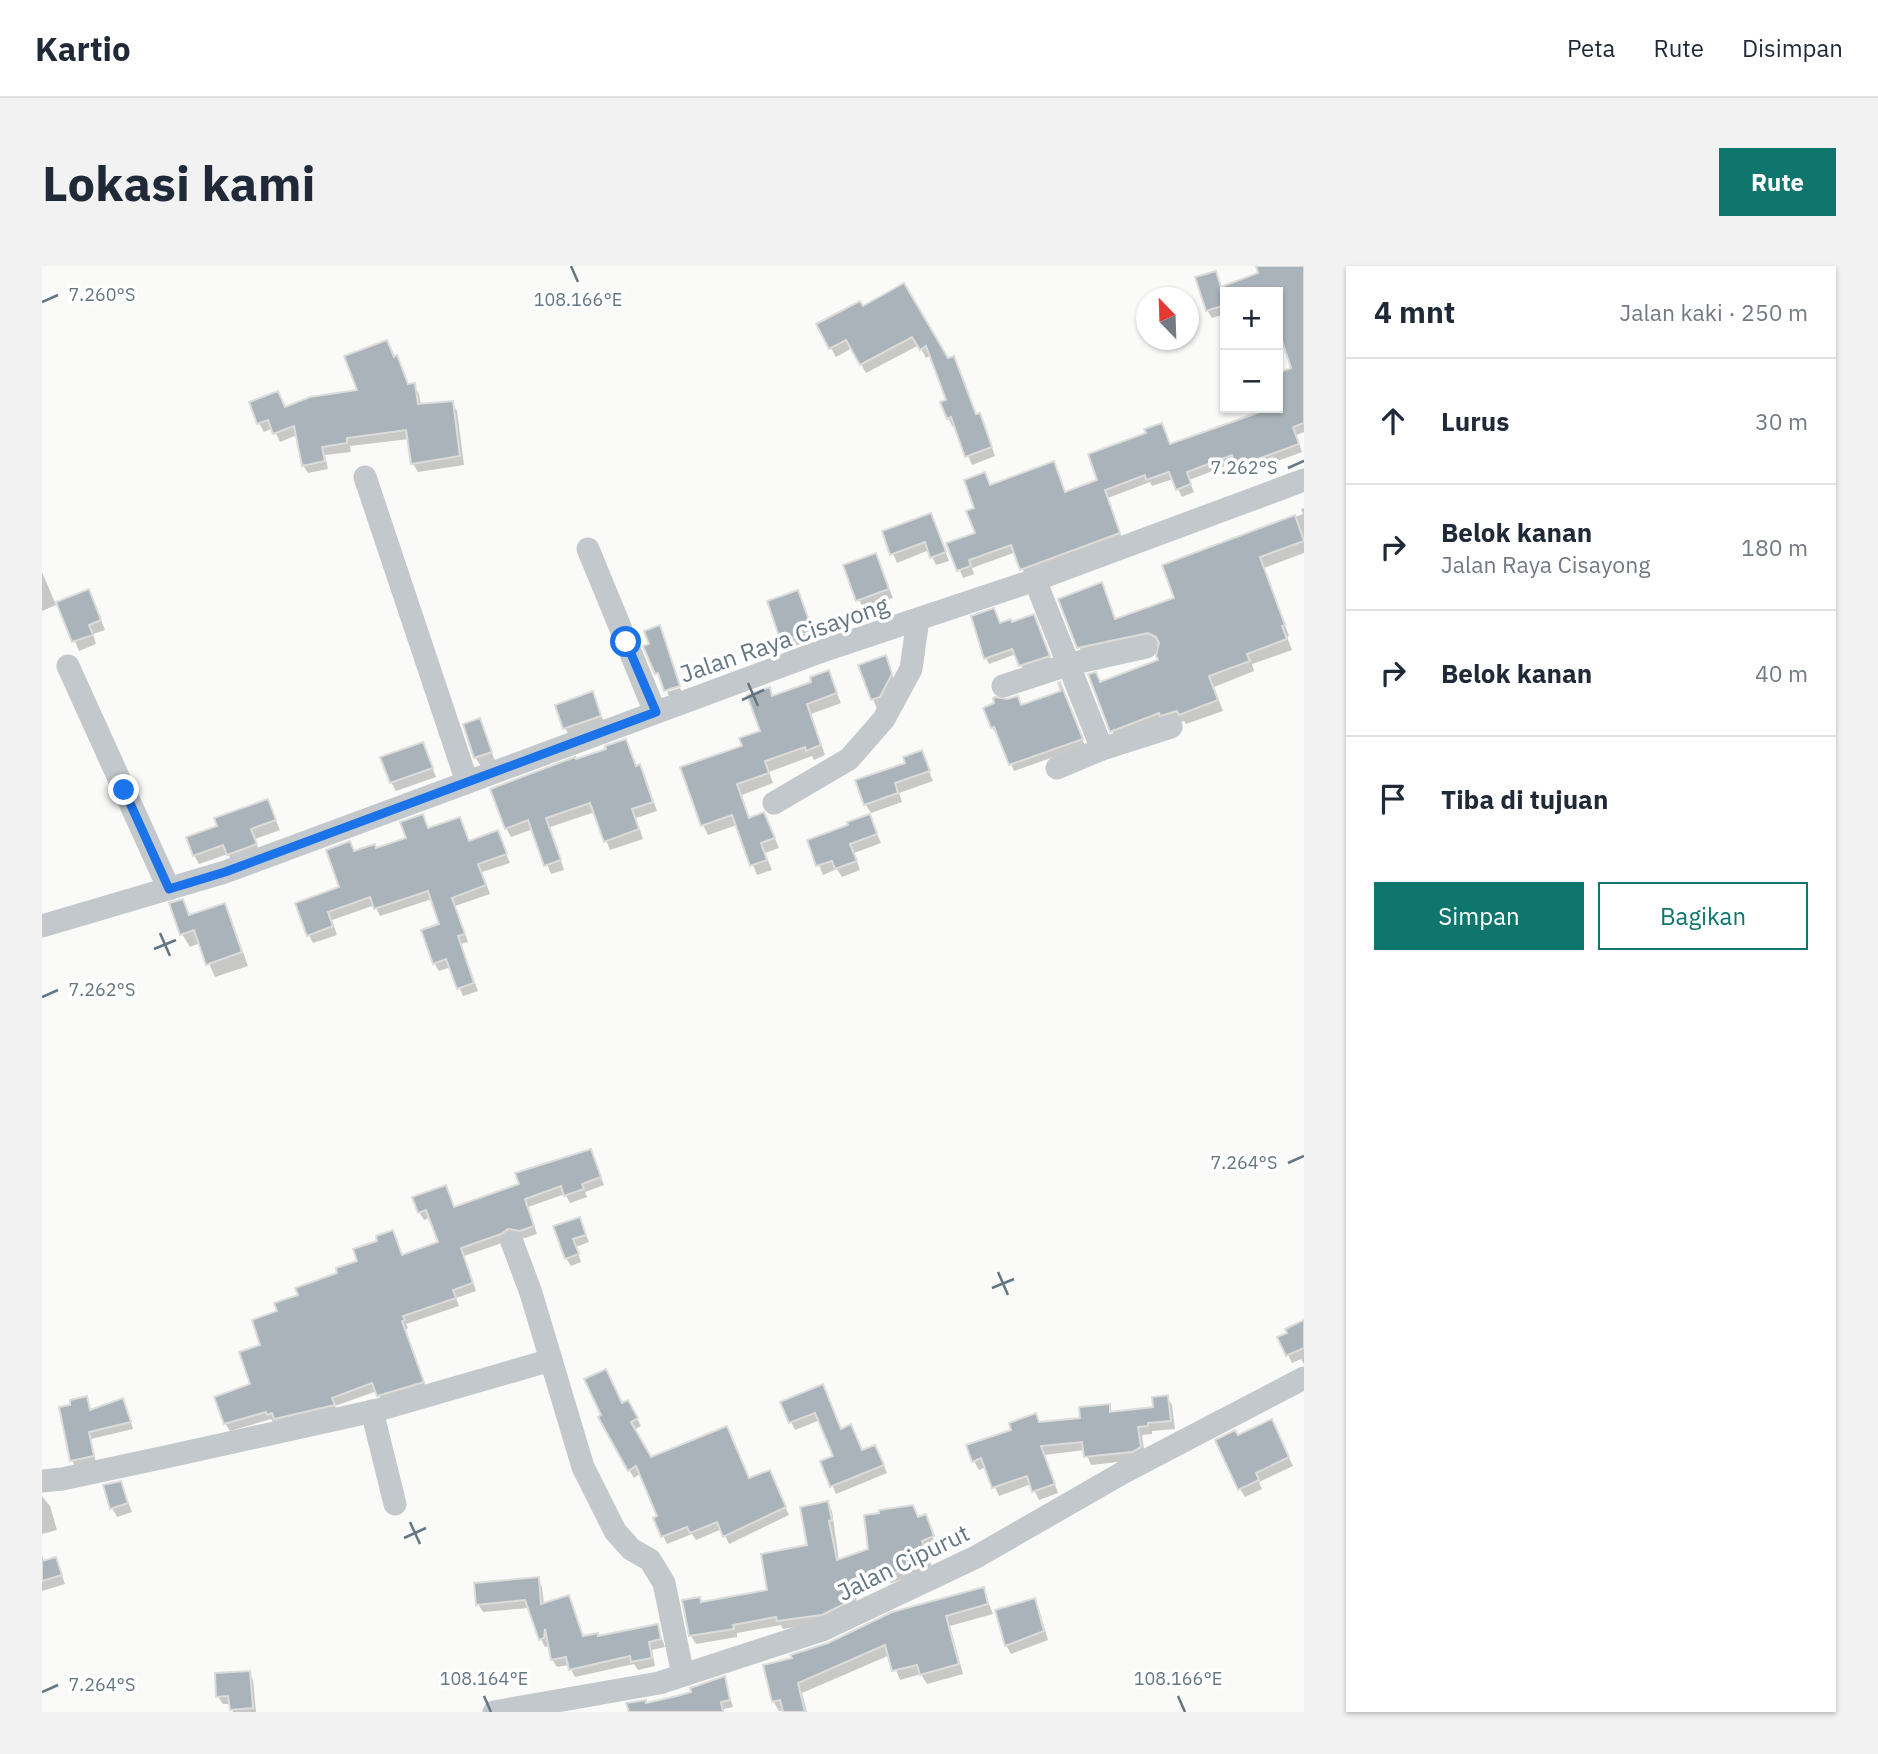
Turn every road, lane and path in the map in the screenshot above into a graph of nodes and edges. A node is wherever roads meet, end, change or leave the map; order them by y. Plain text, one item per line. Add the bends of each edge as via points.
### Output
1 (365, 478) dead end
2 (1304, 480) edge
3 (588, 549) dead end
4 (1035, 580) junction
5 (918, 619) junction
6 (1146, 647) dead end
7 (1070, 664) junction
8 (68, 666) dead end
9 (1003, 686) dead end
10 (656, 712) junction
11 (1171, 727) dead end
12 (1102, 749) junction
13 (1056, 768) dead end
14 (467, 782) junction
15 (774, 803) dead end
16 (169, 889) junction
17 (42, 926) edge
18 (512, 1242) dead end
19 (551, 1360) junction
20 (1304, 1378) edge
21 (372, 1411) junction
22 (42, 1481) edge
23 (396, 1504) dead end
24 (683, 1675) junction
25 (586, 1704) edge
26 (494, 1712) edge

1 - 14 street
2 - 4 street, Jalan Raya Cisayong
3 - 10 street
4 - 5 street, Jalan Raya Cisayong
4 - 7 street
5 - 10 street, Jalan Raya Cisayong
5 - 15 street via 911,669 884,719 849,759
6 - 7 street
7 - 9 street
7 - 12 street
8 - 16 street
10 - 14 street, Jalan Raya Cisayong
11 - 12 street
12 - 13 street
14 - 16 street, Jalan Raya Cisayong
16 - 17 street, Jalan Raya Cisayong
18 - 19 street
19 - 21 street
19 - 24 street via 583,1466 615,1531 631,1549 650,1560 664,1583
20 - 24 street, Jalan Cipurut via 1124,1472 976,1558 822,1630
21 - 22 street
21 - 23 street
24 - 25 street, Jalan Cipurut
25 - 26 street, Jalan Cipurut

